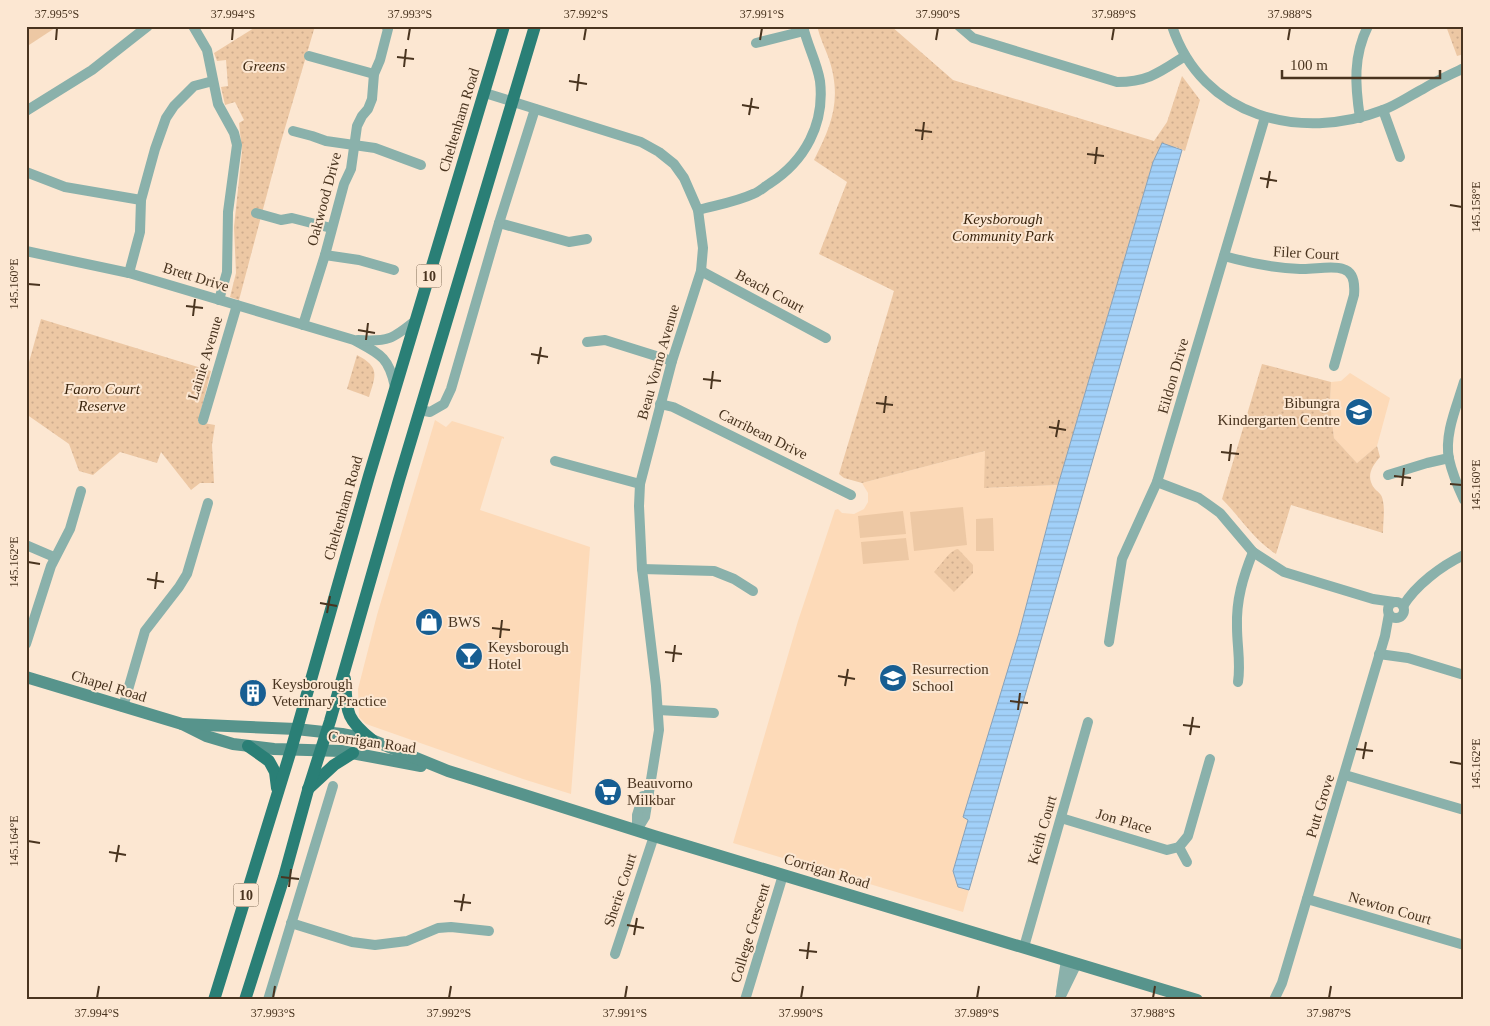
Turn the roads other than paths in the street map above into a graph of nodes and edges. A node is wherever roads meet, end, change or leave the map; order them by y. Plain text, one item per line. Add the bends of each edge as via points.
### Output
1 (148, 26) edge
2 (193, 26) edge
3 (398, 26) edge
4 (504, 26) edge
5 (535, 26) edge
6 (958, 26) edge
7 (1172, 26) edge
8 (1368, 26) edge
9 (387, 28) edge
10 (804, 29) edge
11 (756, 43) dead end
12 (309, 56) dead end
13 (1185, 56) junction
14 (1464, 68) edge
15 (374, 74) junction
16 (214, 81) junction
17 (484, 93) junction
18 (513, 102) junction
19 (535, 109) junction
20 (1383, 110) junction
21 (26, 111) edge
22 (1265, 117) junction
23 (1360, 118) junction
24 (293, 130) dead end
25 (353, 146) junction
26 (1400, 157) dead end
27 (421, 165) dead end
28 (26, 172) edge
29 (142, 200) junction
30 (698, 210) junction
31 (256, 213) dead end
32 (498, 223) junction
33 (331, 228) junction
34 (587, 239) dead end
35 (26, 251) edge
36 (324, 255) junction
37 (1224, 256) junction
38 (394, 270) dead end
39 (700, 271) junction
40 (129, 273) junction
41 (219, 300) junction
42 (237, 305) junction
43 (416, 320) junction
44 (303, 325) junction
45 (826, 338) dead end
46 (354, 340) junction
47 (587, 342) dead end
48 (672, 361) junction
49 (1334, 366) dead end
50 (1464, 382) edge
51 (395, 389) junction
52 (660, 404) junction
53 (420, 410) junction
54 (203, 420) dead end
55 (1449, 458) junction
56 (556, 461) dead end
57 (1388, 475) dead end
58 (1158, 482) junction
59 (640, 484) junction
60 (81, 491) dead end
61 (851, 495) dead end
62 (1464, 500) edge
63 (208, 503) dead end
64 (26, 545) edge
65 (1253, 552) junction
66 (1464, 555) edge
67 (54, 557) junction
68 (642, 569) junction
69 (753, 591) dead end
70 (1395, 608) junction
71 (1109, 642) dead end
72 (26, 644) edge
73 (1382, 645) junction
74 (345, 669) junction
75 (1464, 675) edge
76 (26, 677) edge
77 (1238, 682) dead end
78 (123, 707) junction
79 (658, 710) junction
80 (714, 713) dead end
81 (1088, 722) dead end
82 (182, 724) junction
83 (296, 729) junction
84 (326, 732) junction
85 (372, 740) junction
86 (248, 746) junction
87 (291, 750) junction
88 (320, 750) junction
89 (353, 753) junction
90 (1210, 759) dead end
91 (448, 771) junction
92 (1345, 774) junction
93 (333, 786) dead end
94 (278, 790) junction
95 (308, 790) junction
96 (1464, 810) edge
97 (1061, 818) junction
98 (636, 830) junction
99 (654, 836) junction
100 (1179, 847) junction
101 (1187, 862) dead end
102 (783, 874) junction
103 (1307, 899) junction
104 (291, 923) junction
105 (489, 931) dead end
106 (1464, 945) edge
107 (1024, 947) junction
108 (615, 954) dead end
109 (1071, 962) junction
110 (1282, 983) junction
111 (1060, 999) edge
112 (214, 1000) edge
113 (246, 1000) edge
114 (268, 1000) edge
115 (745, 1000) edge
116 (1197, 1000) edge
117 (1274, 1000) edge
118 (1279, 1000) edge

1 - 21 street via 92,70
2 - 16 street via 207,50
3 - 9 street
4 - 17 main road, Cheltenham Road / 10
5 - 18 main road, 10
6 - 13 street via 973,38 1117,82 1134,82 1155,75
7 - 13 street
8 - 23 street via 1360,44 1356,69
9 - 15 street, Oakwood Drive
10 - 11 street
10 - 30 street via 820,80 818,123 810,143 778,179 754,194
12 - 15 street
13 - 22 street via 1203,80 1222,97
14 - 20 street
15 - 25 street, Oakwood Drive via 372,99 357,126
16 - 29 street via 194,86 166,118
16 - 41 street via 218,104 237,145 228,212 227,272
17 - 18 street, Beau Vorno Avenue
17 - 43 main road, Cheltenham Road / 10
18 - 19 street, Beau Vorno Avenue
18 - 53 main road, 10
19 - 30 street, Beau Vorno Avenue via 617,133 659,152 684,178
19 - 32 street
20 - 23 street
20 - 26 street
22 - 23 street via 1306,124
22 - 37 street, Eildon Drive
24 - 25 street via 326,142
25 - 27 street via 375,148
25 - 33 street, Oakwood Drive via 351,169
28 - 29 street via 65,187
29 - 40 street via 140,232
30 - 39 street, Beau Vorno Avenue via 703,248
31 - 33 street
32 - 34 street via 569,242
32 - 53 street via 451,389 442,406 430,412
33 - 36 street, Oakwood Drive
35 - 40 street, Brett Drive
36 - 38 street via 360,260
36 - 44 street, Oakwood Drive
37 - 49 street, Filer Court via 1279,268 1336,268 1348,272 1354,284 1354,294
37 - 58 street, Eildon Drive
39 - 45 street, Beach Court
39 - 48 street, Beau Vorno Avenue
40 - 41 street, Brett Drive
41 - 42 street, Brett Drive
42 - 44 street, Brett Drive
42 - 54 street, Lainie Avenue
43 - 46 street, Brett Drive via 386,340
43 - 51 main road, Cheltenham Road / 10
44 - 46 street, Brett Drive
46 - 51 street, Brett Drive via 387,363 392,370
47 - 48 street via 605,340
48 - 52 street, Beau Vorno Avenue
50 - 55 street via 1450,432
51 - 83 main road, Cheltenham Road / 10
52 - 59 street, Beau Vorno Avenue
52 - 61 street, Carribean Drive via 673,407
53 - 74 main road, 10
55 - 57 street
55 - 62 street
56 - 59 street
58 - 65 street via 1209,505
58 - 71 street, Eildon Drive via 1122,558
59 - 68 street, Beau Vorno Avenue
60 - 67 street via 70,529
63 - 78 street via 187,574 145,631
64 - 67 street
65 - 70 street via 1284,572
65 - 77 street via 1243,577 1237,609
66 - 70 street, Putt Grove via 1439,571
67 - 72 street
68 - 69 street via 714,571
68 - 79 street, Beau Vorno Avenue
70 - 73 street, Putt Grove
73 - 75 street via 1408,658
73 - 92 street, Putt Grove
74 - 84 main road, 10
74 - 85 main road via 347,707 352,723
76 - 78 main road, Chapel Road
78 - 82 main road, Chapel Road
79 - 80 street
79 - 98 street, Beau Vorno Avenue via 659,730 645,817
81 - 97 street, Keith Court
82 - 83 main road, Chapel Road
82 - 86 main road, Chapel Road via 219,740
83 - 84 main road, Chapel Road
83 - 87 main road, Cheltenham Road / 10
84 - 85 main road, Corrigan Road
84 - 88 main road, 10
85 - 91 main road, Corrigan Road
86 - 87 main road, Chapel Road
86 - 94 main road via 269,762 275,772
87 - 88 main road, Corrigan Road
87 - 94 main road, Cheltenham Road / 10
88 - 89 main road, Corrigan Road
88 - 95 main road, 10
89 - 91 main road, Corrigan Road
89 - 95 main road via 334,765
90 - 100 street via 1188,836
91 - 98 main road, Corrigan Road
92 - 96 street
92 - 103 street, Putt Grove
93 - 104 street
94 - 112 main road, Cheltenham Road / 10
95 - 113 main road, 10
97 - 100 street, Jon Place via 1167,850
97 - 107 street, Keith Court
98 - 99 main road, Corrigan Road
99 - 102 main road, Corrigan Road
99 - 108 street, Sherie Court
100 - 101 street
102 - 107 main road, Corrigan Road
102 - 115 street, College Crescent
103 - 106 street, Newton Court
103 - 110 street, Putt Grove
104 - 105 street via 352,942 375,945 406,941 438,928
104 - 114 street
107 - 109 main road, Corrigan Road
109 - 111 street
109 - 116 main road, Corrigan Road
110 - 117 street, Putt Grove
110 - 118 street, Putt Grove

